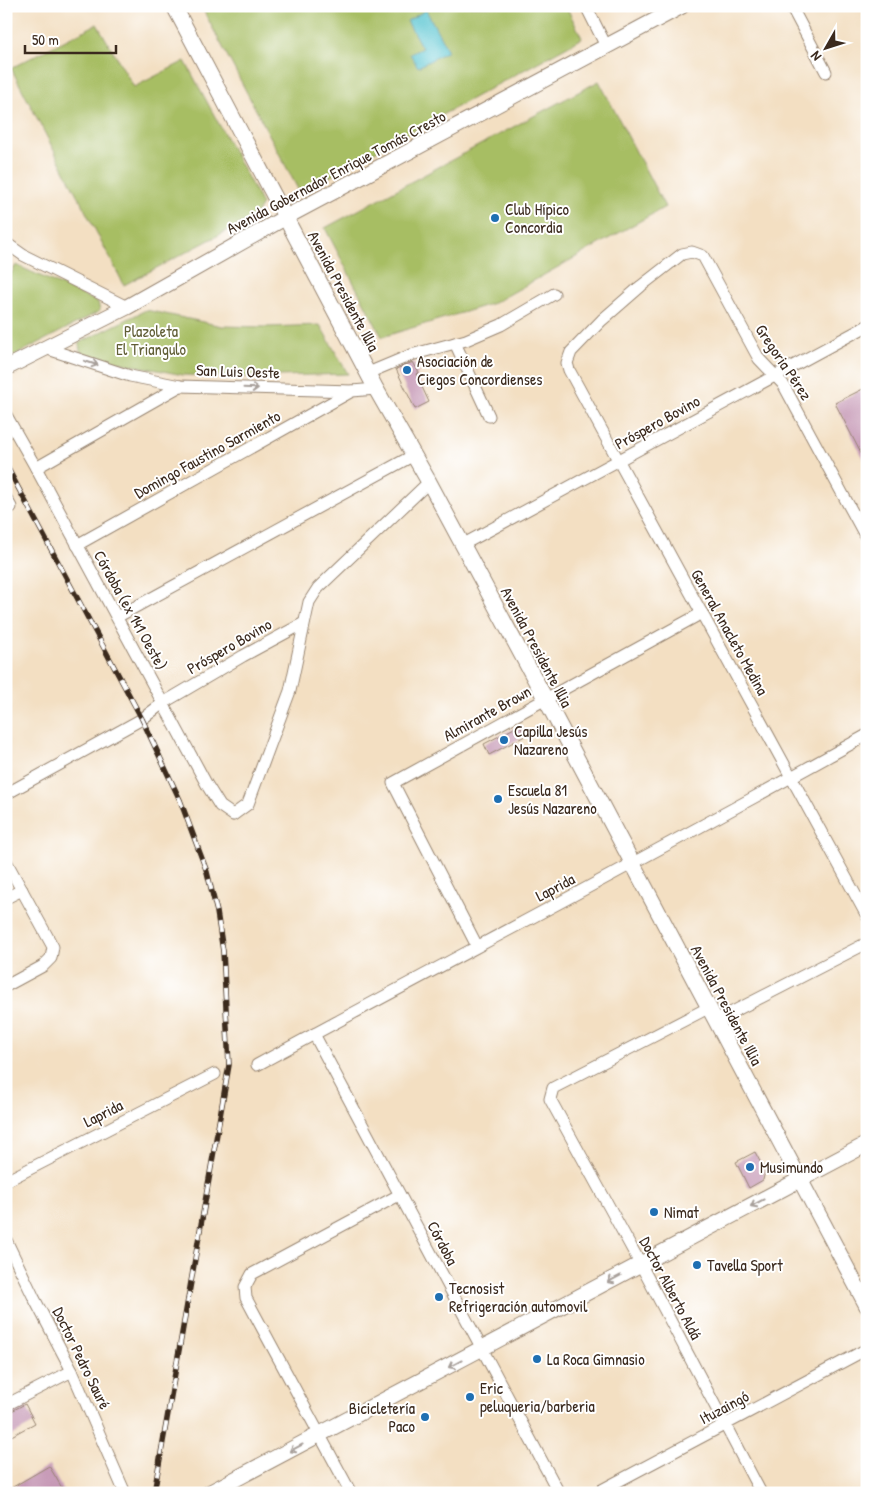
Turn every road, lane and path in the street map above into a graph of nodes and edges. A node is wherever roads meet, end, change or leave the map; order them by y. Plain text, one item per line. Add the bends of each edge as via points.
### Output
1 (174, 6) edge
2 (586, 6) edge
3 (682, 6) edge
4 (791, 6) edge
5 (606, 46) junction
6 (826, 72) dead end
7 (286, 217) junction
8 (6, 243) edge
9 (554, 294) dead end
10 (127, 306) junction
11 (867, 326) edge
12 (455, 343) junction
13 (45, 348) junction
14 (567, 363) joint
15 (6, 368) edge
16 (368, 373) junction
17 (775, 376) junction
18 (180, 386) junction
19 (376, 389) junction
20 (352, 391) junction
21 (6, 415) edge
22 (489, 416) dead end
23 (414, 455) junction
24 (618, 461) junction
25 (36, 468) junction
26 (429, 482) junction
27 (867, 539) edge
28 (77, 545) junction
29 (462, 545) junction
30 (702, 613) junction
31 (117, 617) junction
32 (304, 623) junction
33 (546, 700) junction
34 (163, 703) junction
35 (867, 735) edge
36 (792, 777) junction
37 (6, 794) edge
38 (6, 861) edge
39 (633, 864) junction
40 (22, 890) junction
41 (6, 898) edge
42 (867, 916) edge
43 (867, 943) edge
44 (477, 946) junction
45 (6, 986) edge
46 (712, 1015) junction
47 (314, 1034) junction
48 (257, 1065) dead end
49 (216, 1074) dead end
50 (867, 1144) edge
51 (800, 1180) junction
52 (6, 1181) edge
53 (399, 1195) junction
54 (6, 1240) edge
55 (641, 1265) junction
56 (867, 1306) edge
57 (867, 1348) edge
58 (482, 1349) junction
59 (72, 1371) junction
60 (6, 1405) edge
61 (726, 1424) junction
62 (320, 1435) junction
63 (125, 1493) edge
64 (209, 1493) edge
65 (351, 1493) edge
66 (559, 1493) edge
67 (596, 1493) edge
68 (761, 1493) edge

1 - 7 main road, Avenida Presidente Illia
2 - 5 street
3 - 5 main road, Avenida Gobernador Enrique Tomás Cresto
4 - 6 street
5 - 7 main road, Avenida Gobernador Enrique Tomás Cresto
7 - 10 main road, Avenida Gobernador Enrique Tomás Cresto
7 - 16 main road, Avenida Presidente Illia
8 - 10 street via 23,255
9 - 12 street via 501,325
10 - 13 main road, Avenida Gobernador Enrique Tomás Cresto
11 - 17 street, Próspero Bovino
12 - 16 street via 412,354
12 - 22 street
13 - 15 main road, Avenida Gobernador Enrique Tomás Cresto
13 -> 18 street, San Luis Oeste via 130,376
14 - 17 street, Gregoria Pérez via 571,352 602,320 682,254 692,252 703,256 759,359
14 - 24 street, General Anacleto Medina
16 - 19 main road, Avenida Presidente Illia
17 - 24 street, Próspero Bovino
17 - 27 street, Gregoria Pérez via 783,384
18 -> 20 street, San Luis Oeste
18 - 25 street
19 - 20 street, San Luis Oeste
19 - 23 main road, Avenida Presidente Illia
20 - 28 street, Domingo Faustino Sarmiento
21 - 25 street, Córdoba (ex 141 Oeste)
23 - 26 main road, Avenida Presidente Illia
23 - 31 street
24 - 29 street, Próspero Bovino
24 - 30 street, General Anacleto Medina
25 - 28 street, Córdoba (ex 141 Oeste)
26 - 29 main road, Avenida Presidente Illia
26 - 32 street via 318,588 309,602
28 - 31 street, Córdoba (ex 141 Oeste)
29 - 33 main road, Avenida Presidente Illia
30 - 33 street, Almirante Brown
30 - 36 street, General Anacleto Medina
31 - 34 street, Córdoba (ex 141 Oeste)
32 - 34 street, Próspero Bovino
32 - 34 street, Córdoba (ex 141 Oeste) via 290,690 258,778 248,804 233,815 220,806
33 - 39 main road, Avenida Presidente Illia
33 - 44 street, Almirante Brown via 393,783
34 - 37 street, Próspero Bovino via 142,719
35 - 36 street, Laprida
36 - 39 street, Laprida
36 - 42 street, General Anacleto Medina
38 - 40 street
39 - 44 street, Laprida
39 - 46 main road, Avenida Presidente Illia
40 - 41 street
40 - 45 street via 53,948 51,958 43,966
43 - 46 street
44 - 47 street, Laprida
46 - 51 main road, Avenida Presidente Illia
46 - 55 street, Doctor Alberto Aldá via 553,1088 550,1099
47 - 48 street, Laprida
47 - 53 street, Córdoba
49 - 52 street, Laprida
50 - 51 main road
51 -> 55 main road
51 - 56 main road, Avenida Presidente Illia
53 - 58 street, Córdoba
53 - 62 street via 252,1274 245,1287 246,1298
54 - 59 street, Doctor Pedro Sauré
55 -> 58 main road
55 - 61 street, Doctor Alberto Aldá
57 - 61 street, Ituzaingó
58 -> 62 main road
58 - 66 street, Córdoba
59 - 60 street
59 - 63 street, Doctor Pedro Sauré
61 - 67 street, Ituzaingó
61 - 68 street, Doctor Alberto Aldá
62 -> 64 main road
62 - 65 street

